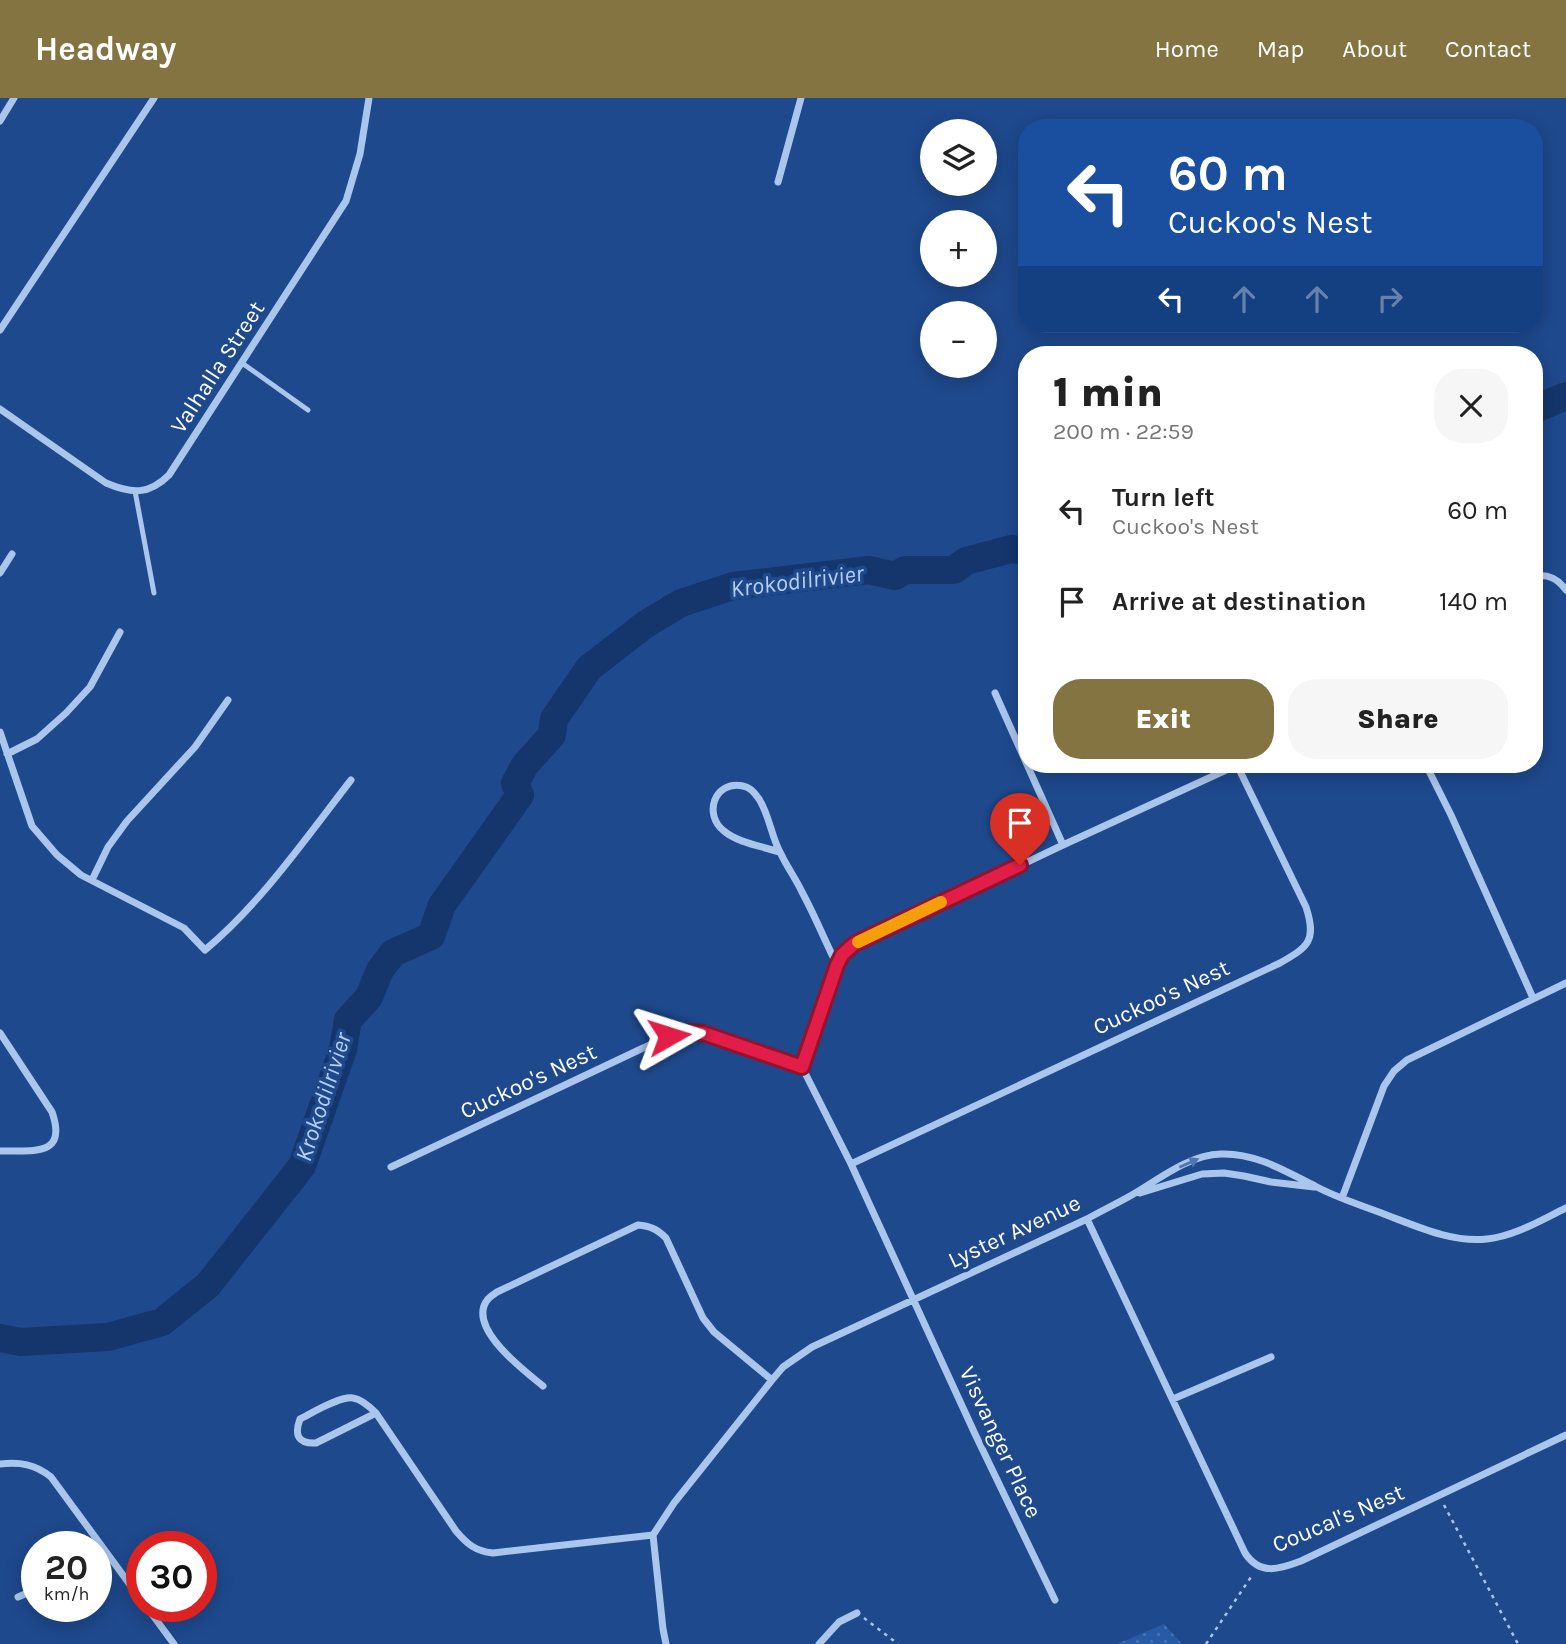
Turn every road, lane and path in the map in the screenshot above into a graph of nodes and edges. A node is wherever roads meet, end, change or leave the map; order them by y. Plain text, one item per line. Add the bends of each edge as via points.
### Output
1 (14, 98) edge
2 (154, 98) edge
3 (369, 98) edge
4 (802, 98) edge
5 (0, 121) edge
6 (778, 182) dead end
7 (0, 330) edge
8 (242, 363) junction
9 (0, 409) edge
10 (308, 410) dead end
11 (135, 491) junction
12 (12, 554) dead end
13 (0, 573) edge
14 (1543, 575) edge
15 (1566, 590) edge
16 (154, 593) dead end
17 (120, 632) dead end
18 (995, 694) dead end
19 (228, 700) dead end
20 (0, 732) edge
21 (1018, 745) edge
22 (7, 754) junction
23 (1031, 773) edge
24 (1220, 773) edge
25 (1241, 773) edge
26 (1430, 773) edge
27 (351, 779) dead end
28 (1063, 845) junction
29 (779, 852) junction
30 (92, 880) junction
31 (837, 965) junction
32 (1566, 983) edge
33 (1533, 998) junction
34 (0, 1033) edge
35 (802, 1067) junction
36 (0, 1151) edge
37 (851, 1164) junction
38 (391, 1167) dead end
39 (1317, 1187) junction
40 (1130, 1196) junction
41 (1342, 1198) junction
42 (1566, 1208) edge
43 (1087, 1219) junction
44 (913, 1299) junction
45 (1271, 1357) dead end
46 (772, 1380) junction
47 (543, 1386) dead end
48 (1173, 1399) junction
49 (376, 1413) junction
50 (1566, 1435) edge
51 (0, 1464) edge
52 (1438, 1495) junction
53 (90, 1531) edge
54 (653, 1535) junction
55 (112, 1562) edge
56 (1258, 1566) junction
57 (126, 1580) edge
58 (21, 1596) edge
59 (18, 1597) dead end
60 (1055, 1600) dead end
61 (857, 1613) joint
62 (158, 1622) edge
63 (174, 1644) edge
64 (666, 1644) edge
65 (819, 1644) edge
66 (898, 1644) edge
67 (1206, 1644) edge
68 (1518, 1644) edge

1 - 5 street
2 - 7 street
3 - 8 street, Valhalla Street via 346,201
4 - 6 street
8 - 10 lane
8 - 11 street, Valhalla Street via 169,475 160,484
9 - 11 street via 106,483
11 - 16 lane
12 - 13 street
14 - 15 street via 1553,577
17 - 22 street via 90,687 66,713 37,739
18 - 21 street
19 - 30 street via 195,747 127,821
20 - 22 street
22 - 30 street via 32,826 57,855
23 - 28 street
24 - 28 street, Cuckoo's Nest
25 - 37 street, Cuckoo's Nest via 1306,908 1312,932 1308,944 1280,962
26 - 33 street
27 - 30 street via 288,862 205,950 184,928
28 - 31 street, Cuckoo's Nest via 861,940
29 - 29 street via 768,817 751,789 735,786 718,792 712,811 721,830
29 - 31 street
31 - 35 street, Cuckoo's Nest
32 - 33 street
33 - 41 street via 1406,1060 1394,1071 1371,1116
34 - 36 street via 52,1112 57,1135 45,1148
35 - 37 street
35 - 38 street, Cuckoo's Nest via 703,1033 681,1032
37 - 44 street
39 - 40 street via 1202,1174
40 -> 39 street, Lyster Avenue via 1182,1165 1220,1154 1266,1162
39 - 41 street, Lyster Avenue
40 - 43 street, Lyster Avenue
41 - 42 street, Lyster Avenue via 1449,1237 1469,1239 1503,1236
43 - 44 street, Lyster Avenue
43 - 48 street, Coucal's Nest
44 - 46 street, Lyster Avenue via 812,1347
44 - 60 street, Visvanger Place
45 - 48 street
46 - 47 street via 703,1318 666,1238 658,1230 638,1226 487,1300 483,1319 487,1329 513,1361
46 - 54 street, Lyster Avenue
48 - 56 street, Coucal's Nest via 1245,1553
49 - 49 street via 316,1443 301,1441 297,1434 300,1419 348,1397
49 - 54 street via 472,1548 493,1553
50 - 52 street, Coucal's Nest
51 - 53 street via 41,1469
52 - 56 street, Coucal's Nest via 1301,1561 1276,1569
52 - 68 path
54 - 64 street
55 - 57 street
56 - 67 path
58 - 59 street
61 - 65 street via 839,1622
61 - 66 path
62 - 63 street

